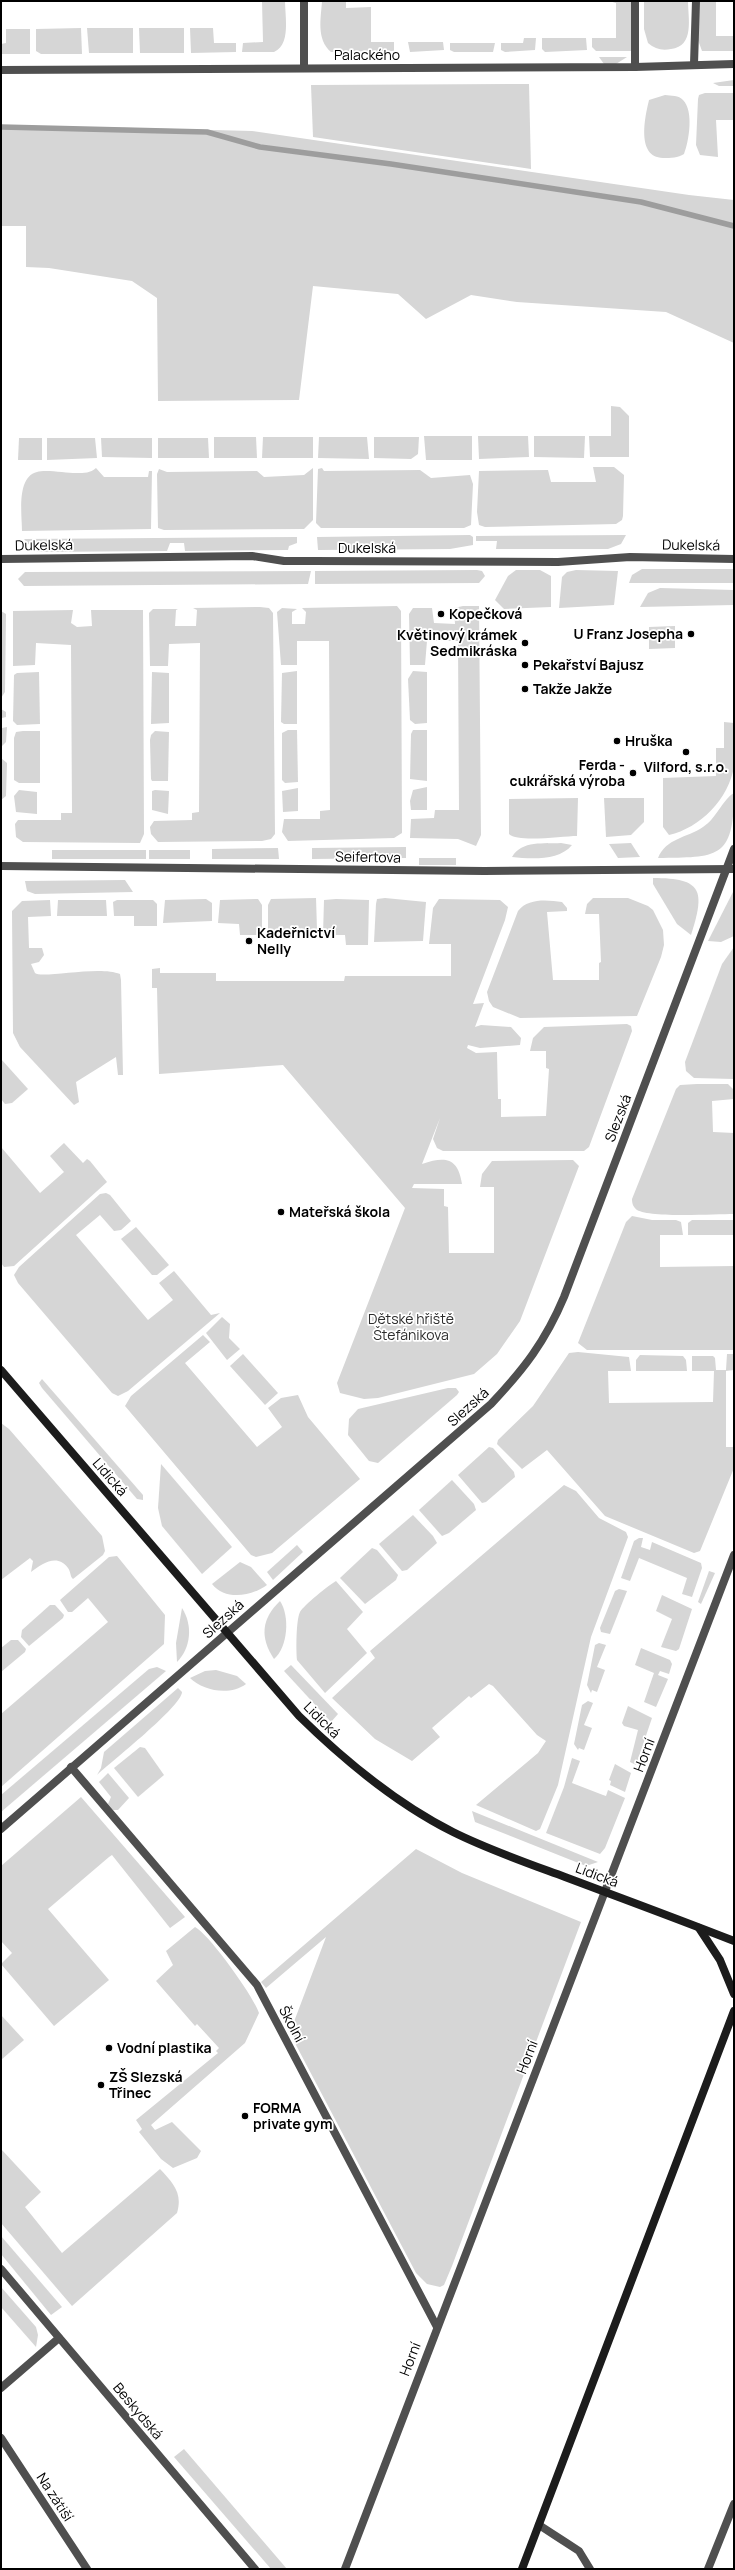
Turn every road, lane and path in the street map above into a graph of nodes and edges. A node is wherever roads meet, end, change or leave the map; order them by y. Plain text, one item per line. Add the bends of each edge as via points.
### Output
1 (304, 1) edge
2 (635, 1) edge
3 (696, 1) edge
4 (694, 64) junction
5 (734, 64) edge
6 (635, 67) junction
7 (304, 68) junction
8 (1, 70) edge
9 (1, 559) edge
10 (734, 559) edge
11 (734, 849) edge
12 (1, 866) edge
13 (730, 869) edge
14 (1, 1370) edge
15 (734, 1555) edge
16 (227, 1633) junction
17 (71, 1767) junction
18 (1, 1829) edge
19 (605, 1892) junction
20 (699, 1928) junction
21 (734, 1941) edge
22 (734, 1994) edge
23 (734, 2011) edge
24 (1, 2269) edge
25 (437, 2328) junction
26 (59, 2338) junction
27 (1, 2388) edge
28 (1, 2438) edge
29 (734, 2504) edge
30 (539, 2525) junction
31 (87, 2569) edge
32 (255, 2569) edge
33 (345, 2569) edge
34 (522, 2569) edge
35 (590, 2569) edge
36 (708, 2569) edge

1 - 7 street
2 - 6 street
3 - 4 street
4 - 5 street, Palackého
4 - 6 street, Palackého
6 - 7 street, Palackého
7 - 8 street, Palackého
9 - 10 street, Dukelská via 252,556 284,561 558,562 630,557
11 - 13 street, Slezská
12 - 13 street, Seifertova via 484,871
13 - 16 street, Slezská via 564,1297 545,1337 524,1370 491,1404
14 - 16 street, Lidická
15 - 19 street, Horní
16 - 17 street, Slezská
16 - 19 street, Lidická via 299,1716 330,1746 371,1780 416,1811 453,1832
17 - 18 street, Slezská
17 - 25 street, Školní via 257,1986
19 - 20 street, Lidická
19 - 25 street, Horní
20 - 21 street, Lidická
20 - 22 street via 720,1960
23 - 30 street
24 - 26 street, Beskydská
25 - 33 street, Horní
26 - 27 street
26 - 32 street, Beskydská
28 - 31 street, Na zátiší
29 - 36 street
30 - 34 street
30 - 35 street via 579,2551

